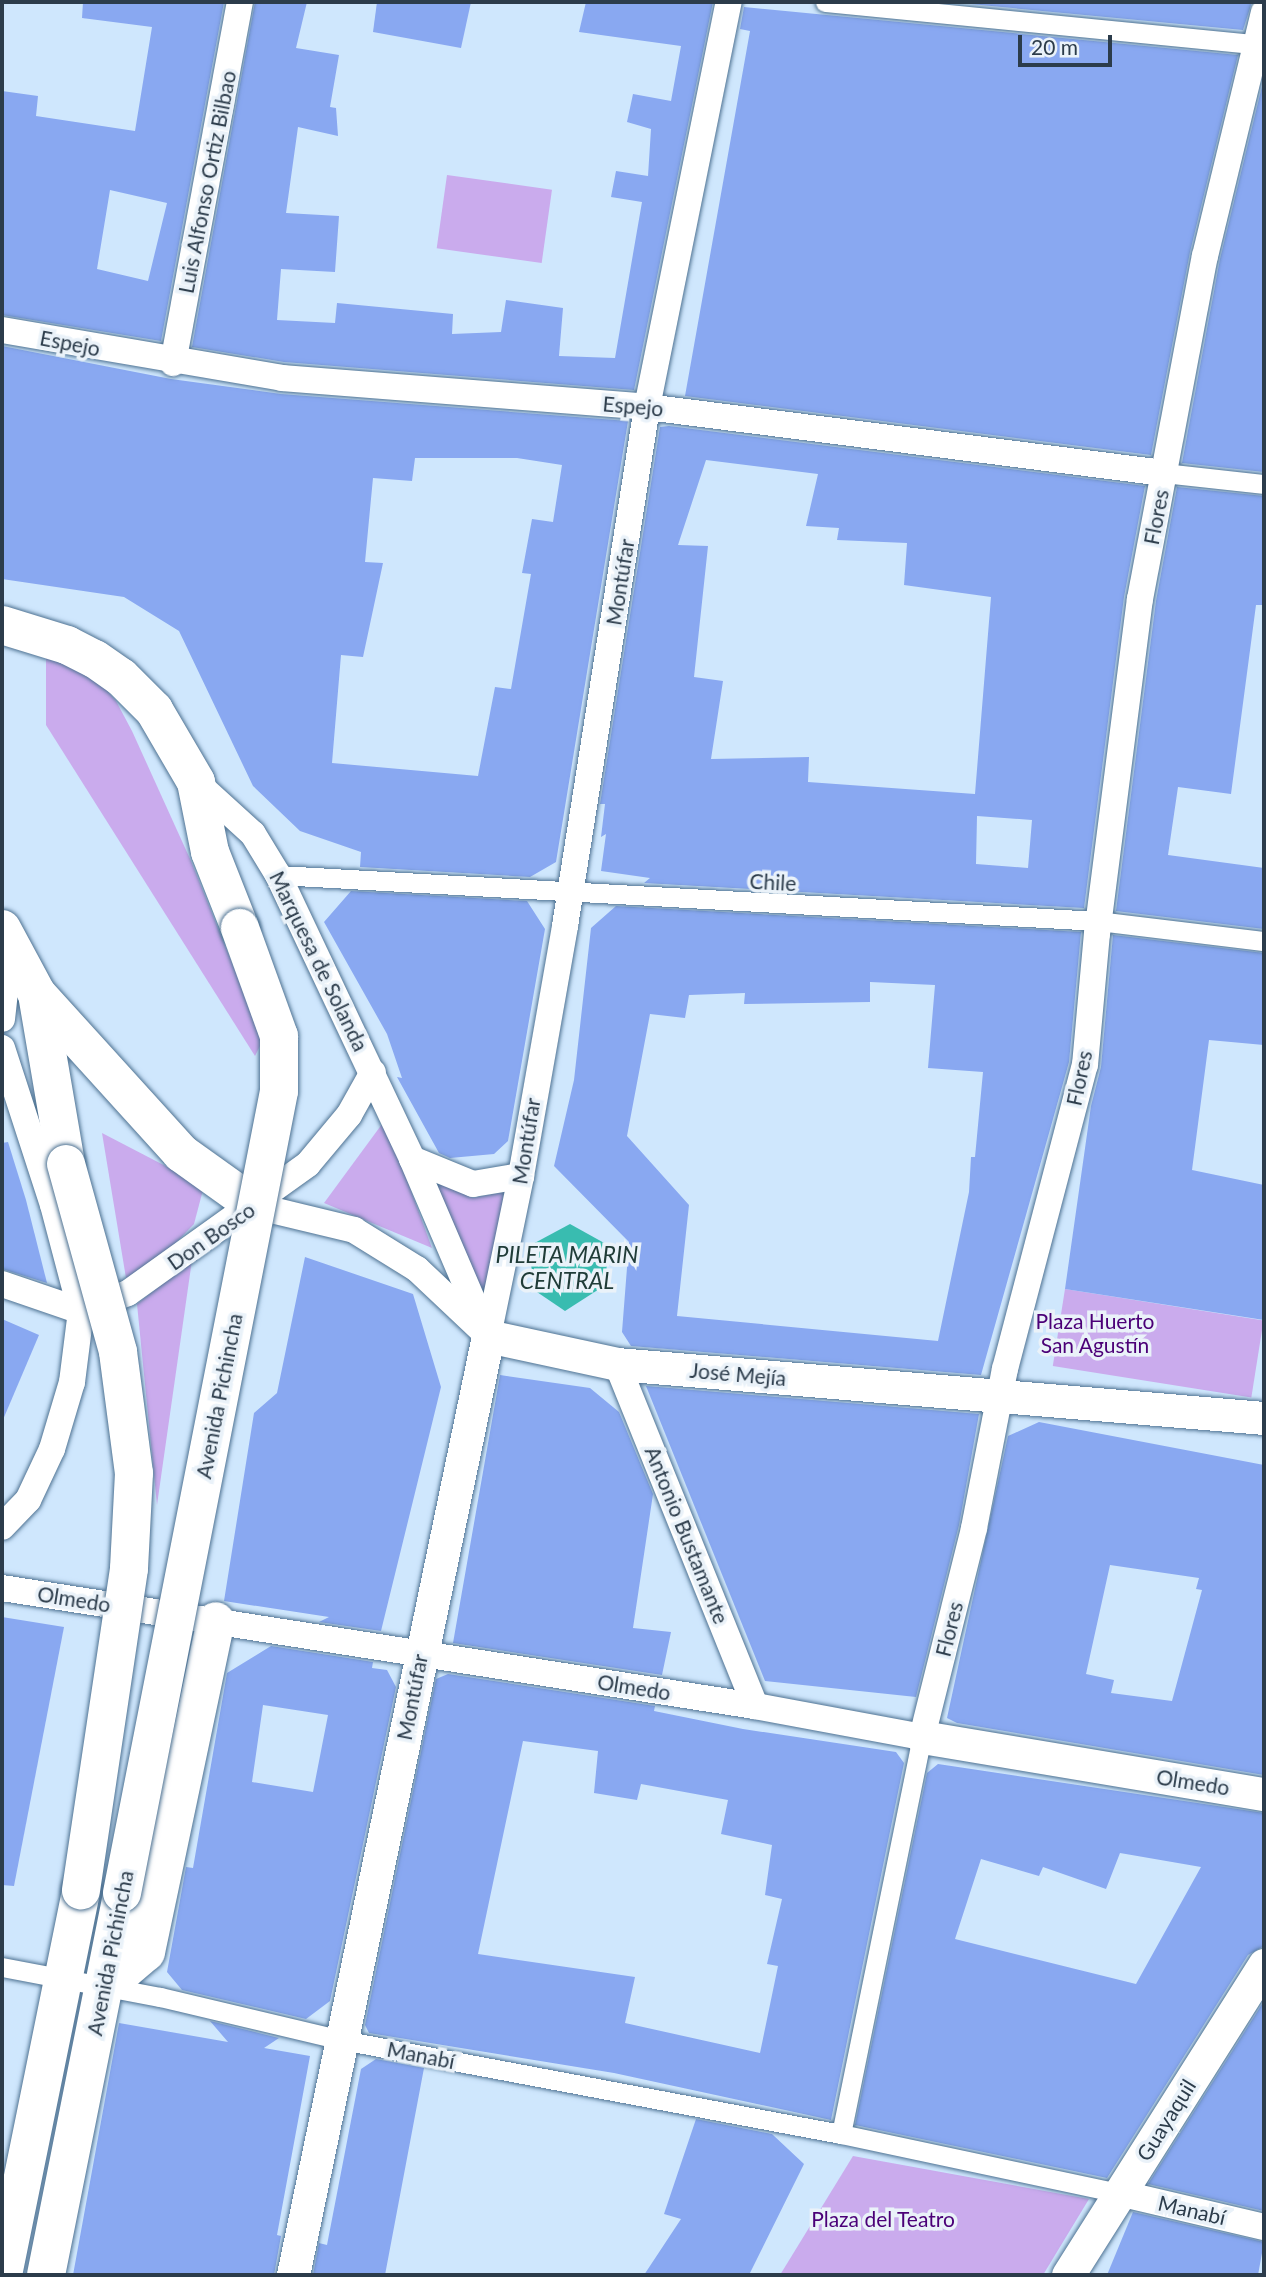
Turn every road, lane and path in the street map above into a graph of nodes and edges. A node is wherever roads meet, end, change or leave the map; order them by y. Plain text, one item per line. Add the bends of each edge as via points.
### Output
1 (240, 2) edge
2 (729, 2) edge
3 (825, 2) edge
4 (1264, 12) edge
5 (1256, 44) junction
6 (2, 330) edge
7 (173, 363) junction
8 (647, 407) junction
9 (1164, 473) junction
10 (1264, 484) edge
11 (2, 625) edge
12 (196, 782) junction
13 (278, 875) junction
14 (569, 895) junction
15 (1098, 921) junction
16 (6, 938) edge
17 (1264, 940) edge
18 (37, 994) junction
19 (2, 1019) edge
20 (2, 1048) edge
21 (373, 1072) junction
22 (412, 1159) junction
23 (522, 1176) junction
24 (255, 1206) junction
25 (2, 1284) edge
26 (81, 1311) junction
27 (488, 1336) junction
28 (617, 1364) junction
29 (999, 1396) junction
30 (1264, 1418) edge
31 (2, 1527) edge
32 (2, 1588) edge
33 (216, 1621) junction
34 (420, 1655) junction
35 (755, 1706) junction
36 (922, 1737) junction
37 (1264, 1794) edge
38 (1264, 1965) edge
39 (2, 1968) edge
40 (65, 1979) junction
41 (106, 1986) junction
42 (342, 2040) junction
43 (841, 2134) junction
44 (1119, 2193) junction
45 (1264, 2227) edge
46 (3, 2275) edge
47 (46, 2275) edge
48 (293, 2275) edge
49 (1068, 2275) edge

1 - 7 street, Luis Alfonso Ortiz Bilbao
2 - 8 street, Montúfar
3 - 5 street
4 - 5 street, Flores
5 - 9 street, Flores via 1205,256
6 - 7 street, Espejo
7 - 8 street, Espejo via 282,378
8 - 9 street, Espejo
8 - 14 street, Montúfar
9 - 10 street, Espejo
9 - 15 street, Flores via 1140,599
11 - 12 main road, Avenida Pichincha via 67,645 121,677 154,710
12 - 13 street, Marquesa de Solanda via 253,834
12 - 41 main road, Avenida Pichincha, bridge via 210,852 279,1036 279,1091
13 - 14 street, Chile
13 - 21 street, Marquesa de Solanda
14 - 15 street, Chile
14 - 23 street, Montúfar
15 - 17 street, Chile
15 - 29 street, Flores via 1085,1065
16 - 18 main road, Avenida Pichincha
16 - 19 street, Avenida Pichincha
18 - 24 main road via 181,1153
18 - 40 main road, Avenida Pichincha, bridge via 66,1164 118,1352 134,1473 128,1569
20 - 26 street via 53,1205
21 - 22 street, Marquesa de Solanda
21 - 24 street, Don Bosco via 349,1115 308,1164
22 - 23 street via 473,1184
22 - 27 street, Marquesa de Solanda
23 - 27 street, Montúfar
24 - 26 street, Don Bosco via 140,1286
24 - 27 street via 354,1230 418,1269
25 - 26 street
26 - 31 street via 72,1382 52,1449 27,1500
27 - 28 street, José Mejía
27 - 34 street, Montúfar
28 - 29 street, José Mejía
28 - 35 street, Antonio Bustamante
29 - 30 street, José Mejía
29 - 36 street, Flores via 974,1528
32 - 33 street, Olmedo
33 - 34 street, Olmedo
33 - 41 main road via 146,1952
34 - 35 street, Olmedo
34 - 42 street, Montúfar
35 - 36 street, Olmedo
36 - 37 street, Olmedo
36 - 43 street, Flores
38 - 44 street, Guayaquil
39 - 40 street, Manabí
40 - 41 street, Manabí
40 - 46 main road, Avenida Pichincha
41 - 42 street, Manabí
41 - 47 main road, Avenida Pichincha
42 - 43 street, Manabí
42 - 48 street, Montúfar
43 - 44 street, Manabí
44 - 45 street, Manabí
44 - 49 street, Guayaquil

